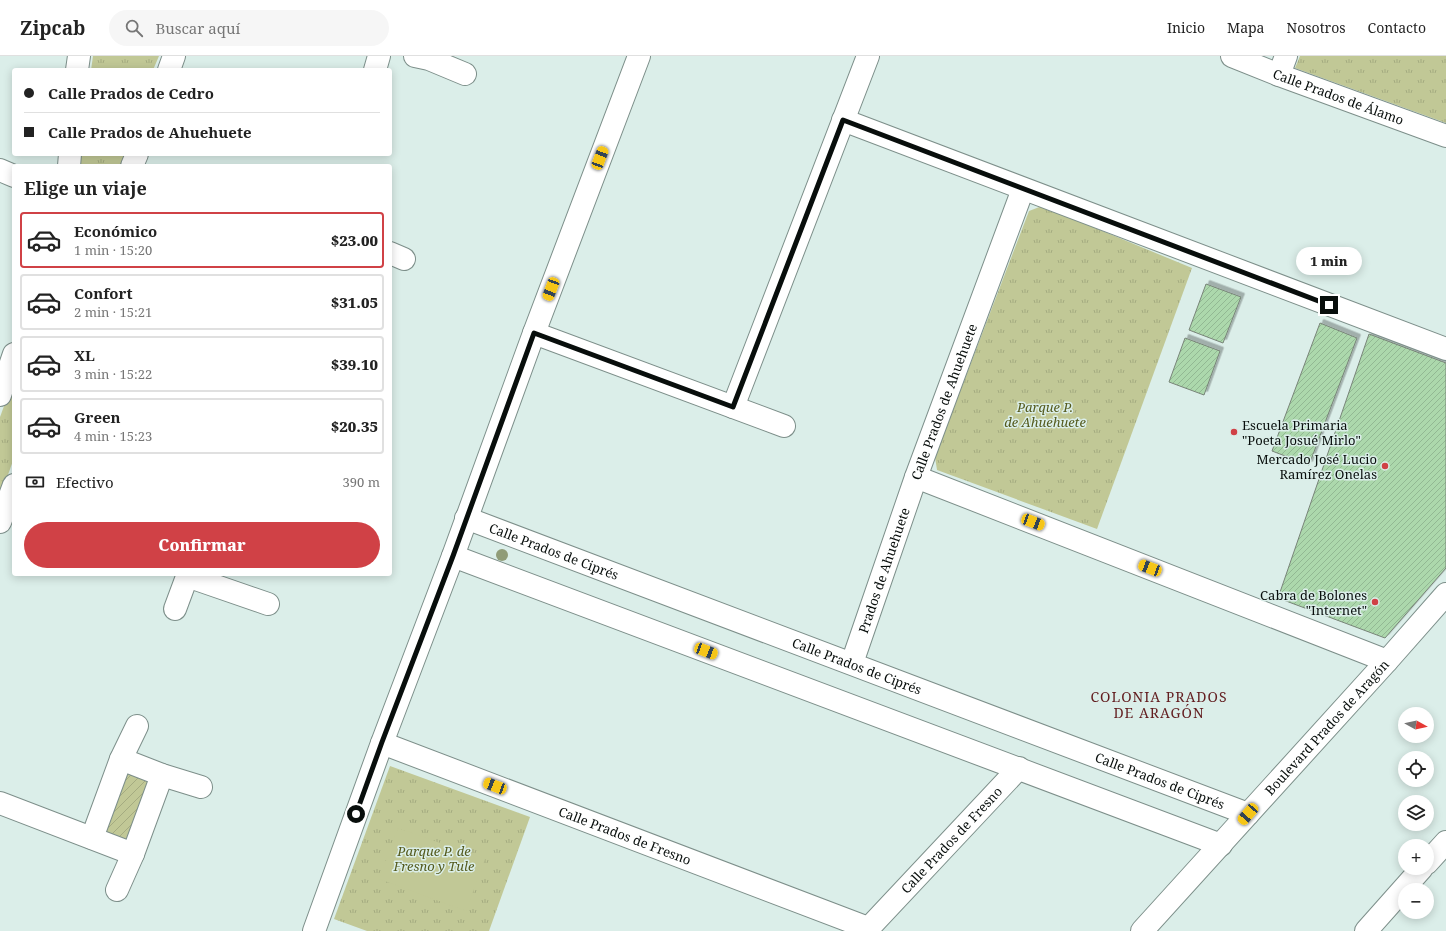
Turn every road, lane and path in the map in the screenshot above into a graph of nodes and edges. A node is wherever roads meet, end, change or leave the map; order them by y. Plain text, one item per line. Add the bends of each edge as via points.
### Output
1 (79, 56) edge
2 (174, 56) edge
3 (379, 56) edge
4 (639, 56) edge
5 (868, 56) edge
6 (1232, 56) edge
7 (424, 57) edge
8 (1282, 65) edge
9 (77, 68) edge
10 (170, 68) edge
11 (375, 68) edge
12 (465, 74) dead end
13 (843, 120) junction
14 (1446, 136) edge
15 (0, 170) edge
16 (12, 175) edge
17 (1023, 189) junction
18 (534, 333) junction
19 (1446, 349) edge
20 (12, 359) edge
21 (1, 386) edge
22 (733, 407) junction
23 (784, 426) dead end
24 (916, 477) junction
25 (12, 490) edge
26 (466, 518) junction
27 (0, 522) edge
28 (453, 556) junction
29 (187, 576) edge
30 (193, 576) edge
31 (232, 582) edge
32 (1446, 594) edge
33 (268, 604) dead end
34 (175, 609) dead end
35 (1387, 661) junction
36 (852, 663) junction
37 (137, 726) dead end
38 (382, 742) junction
39 (121, 759) junction
40 (1019, 768) junction
41 (162, 775) junction
42 (201, 787) dead end
43 (0, 803) edge
44 (1248, 814) junction
45 (92, 838) junction
46 (1446, 842) edge
47 (1221, 845) junction
48 (133, 854) junction
49 (1434, 855) edge
50 (1416, 875) edge
51 (117, 890) dead end
52 (318, 930) edge
53 (867, 930) edge
54 (1142, 931) edge
55 (1366, 931) edge

1 - 9 street
2 - 10 street
3 - 11 street
4 - 18 street
5 - 13 street
6 - 8 street, Calle Prados de Álamo
7 - 12 street
8 - 14 street, Calle Prados de Álamo
13 - 17 street
13 - 22 street
15 - 16 street
17 - 19 street
17 - 24 street, Calle Prados de Ahuehuete
18 - 22 street
18 - 26 street
20 - 21 street
22 - 23 street
24 - 35 street, Calle Prados de Ahuehuete
24 - 36 street, Prados de Ahuehuete
25 - 27 street
26 - 28 street
26 - 36 street, Calle Prados de Ciprés
28 - 38 street
28 - 40 street
29 - 34 street
30 - 31 street
31 - 33 street
32 - 35 street, Boulevard Prados de Aragón
35 - 44 street, Boulevard Prados de Aragón
36 - 44 street, Calle Prados de Ciprés
37 - 39 street
38 - 52 street
38 - 53 street, Calle Prados de Fresno
39 - 41 street
39 - 45 street
40 - 47 street
40 - 53 street, Calle Prados de Fresno
41 - 42 street
41 - 48 street
43 - 45 street
44 - 47 street, Boulevard Prados de Aragón
45 - 48 street
46 - 49 street
47 - 54 street, Boulevard Prados de Aragón
48 - 51 street
50 - 55 street

